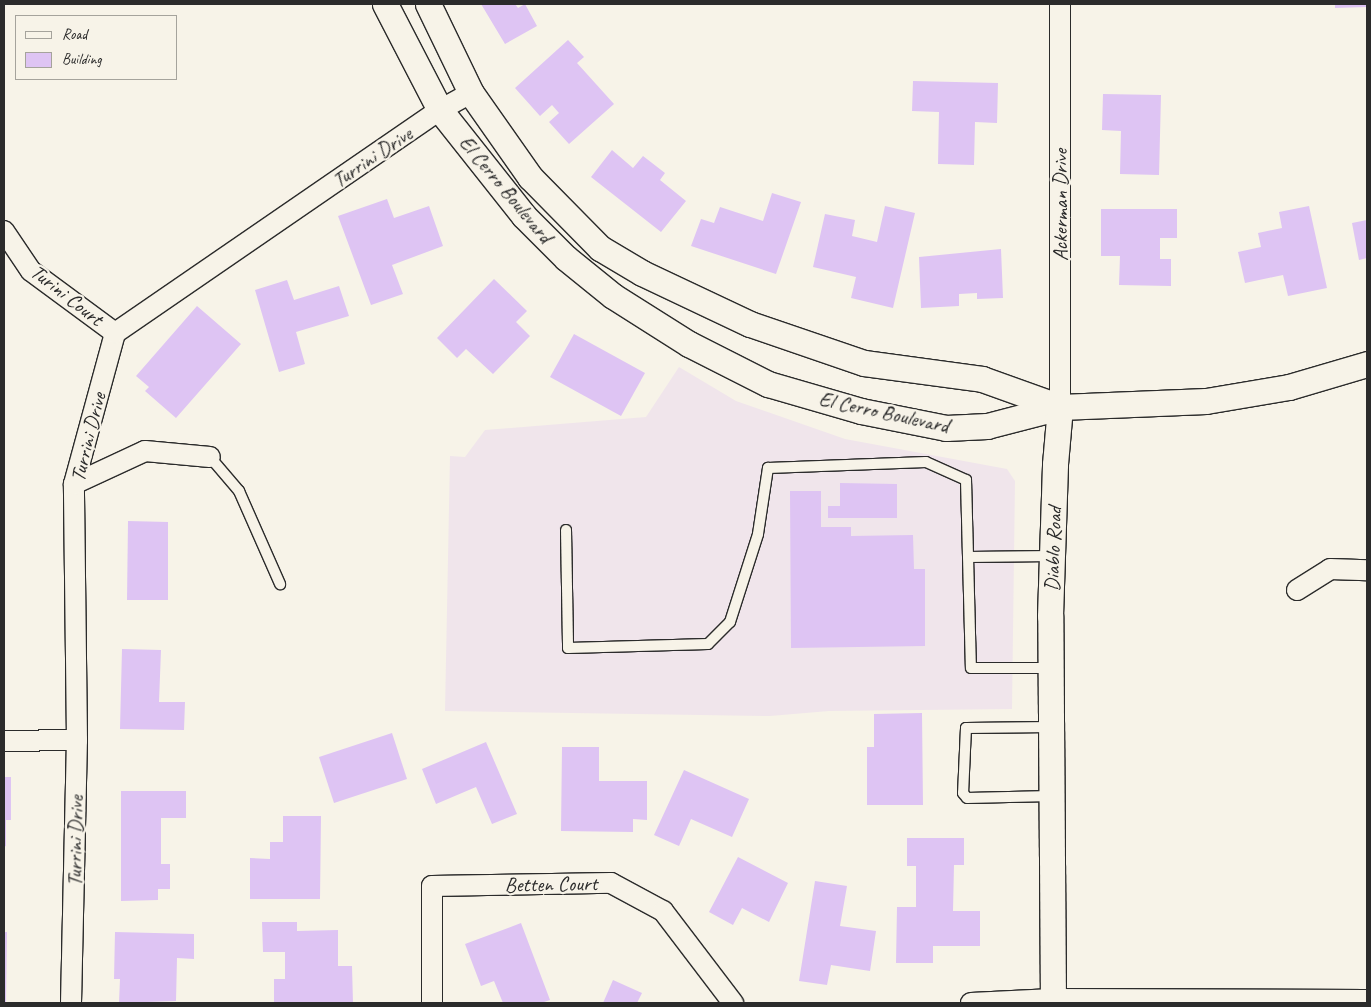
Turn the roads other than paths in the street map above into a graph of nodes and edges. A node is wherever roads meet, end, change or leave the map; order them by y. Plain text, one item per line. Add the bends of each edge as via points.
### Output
1 (385, 4) edge
2 (428, 4) edge
3 (1060, 4) edge
4 (471, 93) junction
5 (440, 110) junction
6 (4, 231) edge
7 (115, 333) junction
8 (1367, 364) edge
9 (1060, 406) junction
10 (210, 457) joint
11 (74, 484) junction
12 (566, 530) dead end
13 (1053, 556) junction
14 (968, 557) junction
15 (1367, 570) edge
16 (280, 584) dead end
17 (1297, 590) dead end
18 (1050, 668) junction
19 (1052, 727) junction
20 (77, 740) junction
21 (4, 741) edge
22 (1051, 796) junction
23 (1367, 1000) edge
24 (1053, 1001) edge
25 (71, 1003) edge
26 (432, 1003) edge
27 (733, 1003) edge
28 (971, 1003) edge

1 - 5 street, El Cerro Boulevard
2 - 4 street, El Cerro Boulevard
3 - 9 street, Ackerman Drive
4 - 5 street, Turrini Drive
4 - 9 street, El Cerro Boulevard via 530,178 600,248 642,273 750,324 864,364 982,379
5 - 7 street, Turrini Drive
5 - 9 street, El Cerro Boulevard via 524,216 566,258 651,321 728,365 768,384 808,396 946,428 987,426
6 - 7 street, Turini Court via 31,271
7 - 11 street, Turrini Drive
8 - 9 street via 1289,387 1206,401
9 - 13 street, Diablo Road via 1054,464
10 - 11 street via 145,451
10 - 16 lane via 239,491
11 - 20 street, Turrini Drive
12 - 14 lane via 568,648 708,644 730,622 758,534 768,468 926,462 966,480
13 - 14 lane
13 - 18 street, Diablo Road
14 - 18 lane via 971,668
15 - 17 street via 1330,569
18 - 19 street, Diablo Road
19 - 22 street, Diablo Road
19 - 22 lane via 966,728 963,793 967,798
20 - 21 street
20 - 25 street, Turrini Drive
22 - 24 street, Diablo Road
23 - 24 street
24 - 28 street
26 - 27 street, Betten Court via 432,886 611,883 663,910

